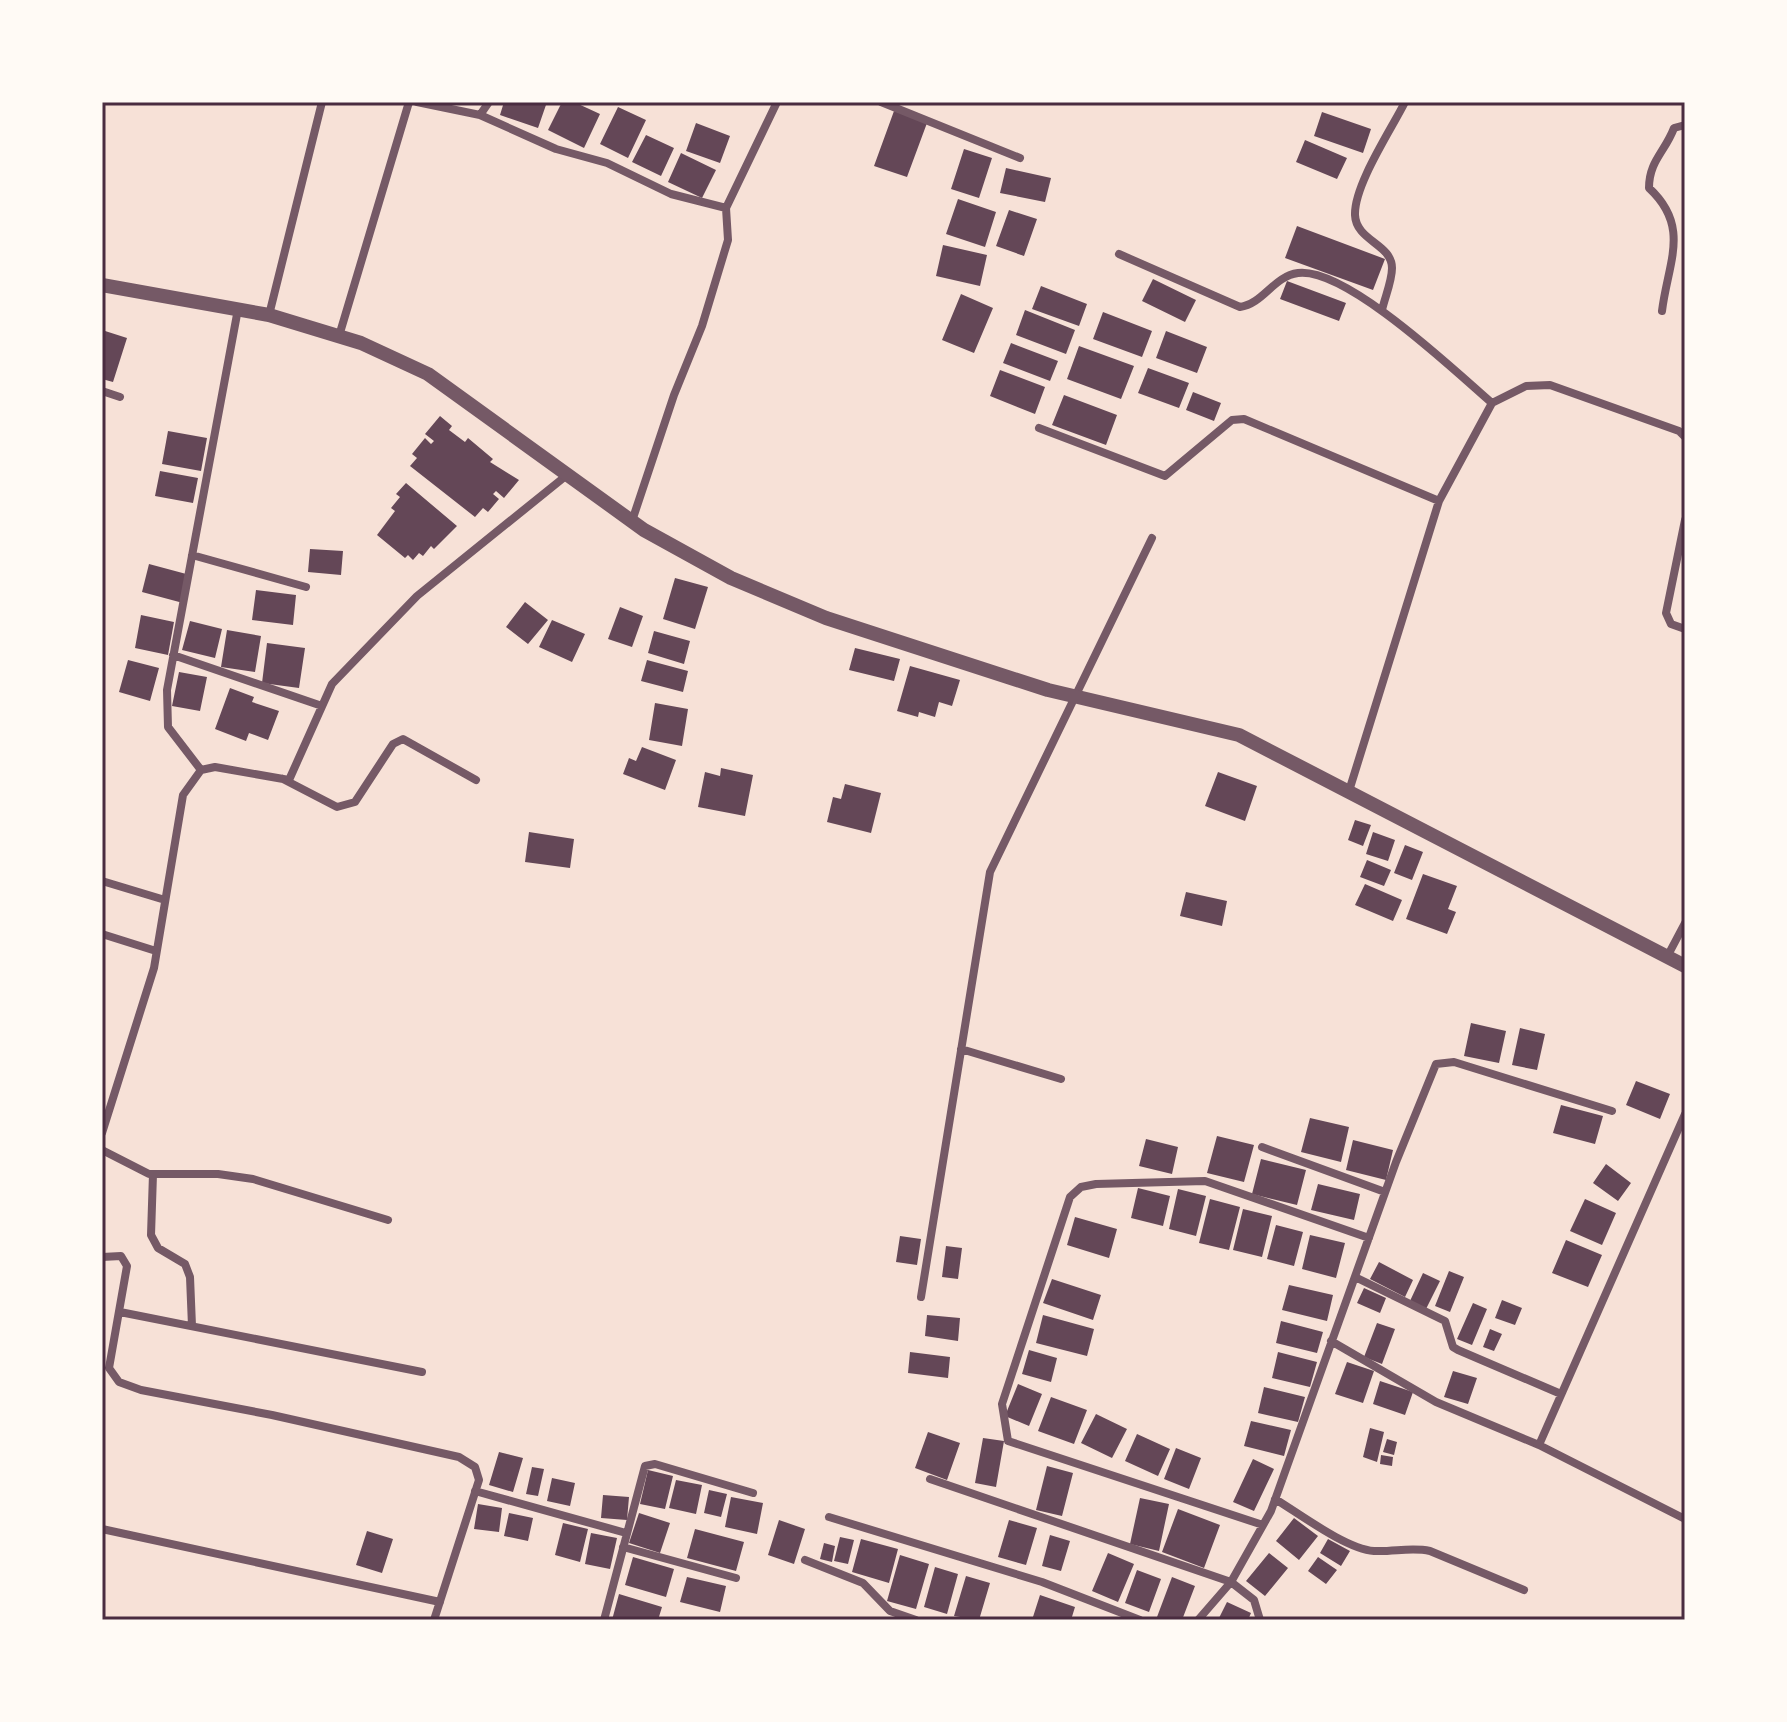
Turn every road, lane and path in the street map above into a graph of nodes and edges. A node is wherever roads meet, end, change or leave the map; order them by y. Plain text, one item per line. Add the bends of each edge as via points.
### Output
1 (322, 102) edge
2 (409, 102) edge
3 (417, 102) edge
4 (489, 102) edge
5 (777, 102) edge
6 (881, 102) edge
7 (1405, 102) edge
8 (480, 115) junction
9 (1685, 125) edge
10 (1020, 158) dead end
11 (726, 208) junction
12 (1119, 254) dead end
13 (102, 285) edge
14 (238, 308) junction
15 (1382, 310) junction
16 (1662, 311) dead end
17 (269, 315) junction
18 (339, 336) junction
19 (102, 391) edge
20 (120, 397) dead end
21 (1492, 403) junction
22 (1039, 428) dead end
23 (1685, 437) edge
24 (567, 475) junction
25 (1439, 501) junction
26 (1685, 520) edge
27 (632, 521) junction
28 (1152, 538) dead end
29 (192, 555) junction
30 (306, 587) dead end
31 (1685, 629) edge
32 (173, 655) junction
33 (1077, 697) junction
34 (322, 706) junction
35 (201, 770) junction
36 (283, 779) junction
37 (476, 780) dead end
38 (1349, 791) junction
39 (102, 881) edge
40 (165, 900) junction
41 (1685, 923) edge
42 (102, 934) edge
43 (156, 951) junction
44 (1667, 957) junction
45 (1685, 966) edge
46 (961, 1049) junction
47 (1061, 1079) dead end
48 (1612, 1111) dead end
49 (1685, 1114) edge
50 (102, 1133) edge
51 (1262, 1147) dead end
52 (102, 1150) edge
53 (153, 1174) junction
54 (1385, 1192) junction
55 (388, 1220) dead end
56 (1369, 1238) junction
57 (102, 1257) edge
58 (1355, 1277) junction
59 (921, 1297) dead end
60 (120, 1312) junction
61 (192, 1326) junction
62 (1331, 1341) junction
63 (422, 1372) dead end
64 (1561, 1394) junction
65 (1539, 1445) junction
66 (930, 1479) dead end
67 (475, 1491) junction
68 (753, 1493) dead end
69 (1275, 1499) junction
70 (829, 1517) dead end
71 (1685, 1519) edge
72 (1263, 1525) junction
73 (102, 1529) edge
74 (626, 1533) junction
75 (623, 1547) junction
76 (805, 1560) dead end
77 (736, 1578) dead end
78 (1231, 1582) junction
79 (1524, 1590) dead end
80 (440, 1602) junction
81 (434, 1620) edge
82 (604, 1620) edge
83 (914, 1620) edge
84 (1140, 1620) edge
85 (1198, 1620) edge
86 (1260, 1620) edge

1 - 17 street
2 - 18 street
3 - 8 street
4 - 8 street
5 - 11 street
6 - 10 street
7 - 15 street via 1357,198 1360,232 1389,255 1392,267
8 - 11 street via 556,149 607,163 671,194
9 - 16 street via 1674,128 1649,169 1649,188 1662,200 1676,247
11 - 27 street via 728,240
12 - 15 street via 1230,305 1250,305 1283,278 1298,273 1356,293
13 - 14 street
14 - 17 street
14 - 29 street
15 - 21 street
17 - 18 street
18 - 24 street via 428,374
19 - 20 street
21 - 23 street via 1526,386 1550,385
21 - 25 street
22 - 25 street via 1165,476 1232,420 1244,419
24 - 27 street
24 - 34 street via 417,596 332,684
25 - 38 street
26 - 31 street via 1666,613 1671,624
27 - 33 street via 731,578 826,618
28 - 33 street
29 - 30 street
29 - 32 street
32 - 34 street
32 - 35 street via 168,727
33 - 38 street via 1239,735
33 - 46 street via 990,872
34 - 36 street via 289,780
35 - 36 street via 215,767
35 - 40 street via 183,795
36 - 37 street via 346,807 355,802 393,744 403,739
38 - 44 street
39 - 40 street
40 - 43 street
41 - 44 street
42 - 43 street
43 - 50 street
44 - 45 street
46 - 47 street
46 - 59 street
48 - 54 street via 1454,1062 1436,1064
49 - 64 street
51 - 54 street
52 - 53 street
53 - 55 street via 253,1179
53 - 61 street via 151,1235 158,1248 185,1264
54 - 56 street
56 - 58 street
56 - 72 street via 1205,1181 1096,1184 1081,1187 1070,1197 1002,1404 1008,1441
57 - 60 street via 121,1256 127,1266
58 - 62 street
58 - 64 street via 1445,1321 1458,1350
60 - 61 street
60 - 67 street via 109,1368 119,1382 459,1457 475,1467
61 - 63 street
62 - 65 street via 1436,1402
62 - 69 street
64 - 65 street
65 - 71 street
66 - 78 street
67 - 74 street
67 - 80 street
68 - 74 street via 649,1464 642,1471
69 - 72 street
69 - 79 street via 1357,1546 1430,1551
70 - 84 street via 1042,1582
72 - 78 street
73 - 80 street
74 - 75 street
75 - 77 street
75 - 82 street
76 - 83 street via 863,1583 890,1611
78 - 85 street
78 - 86 street via 1254,1600
80 - 81 street

